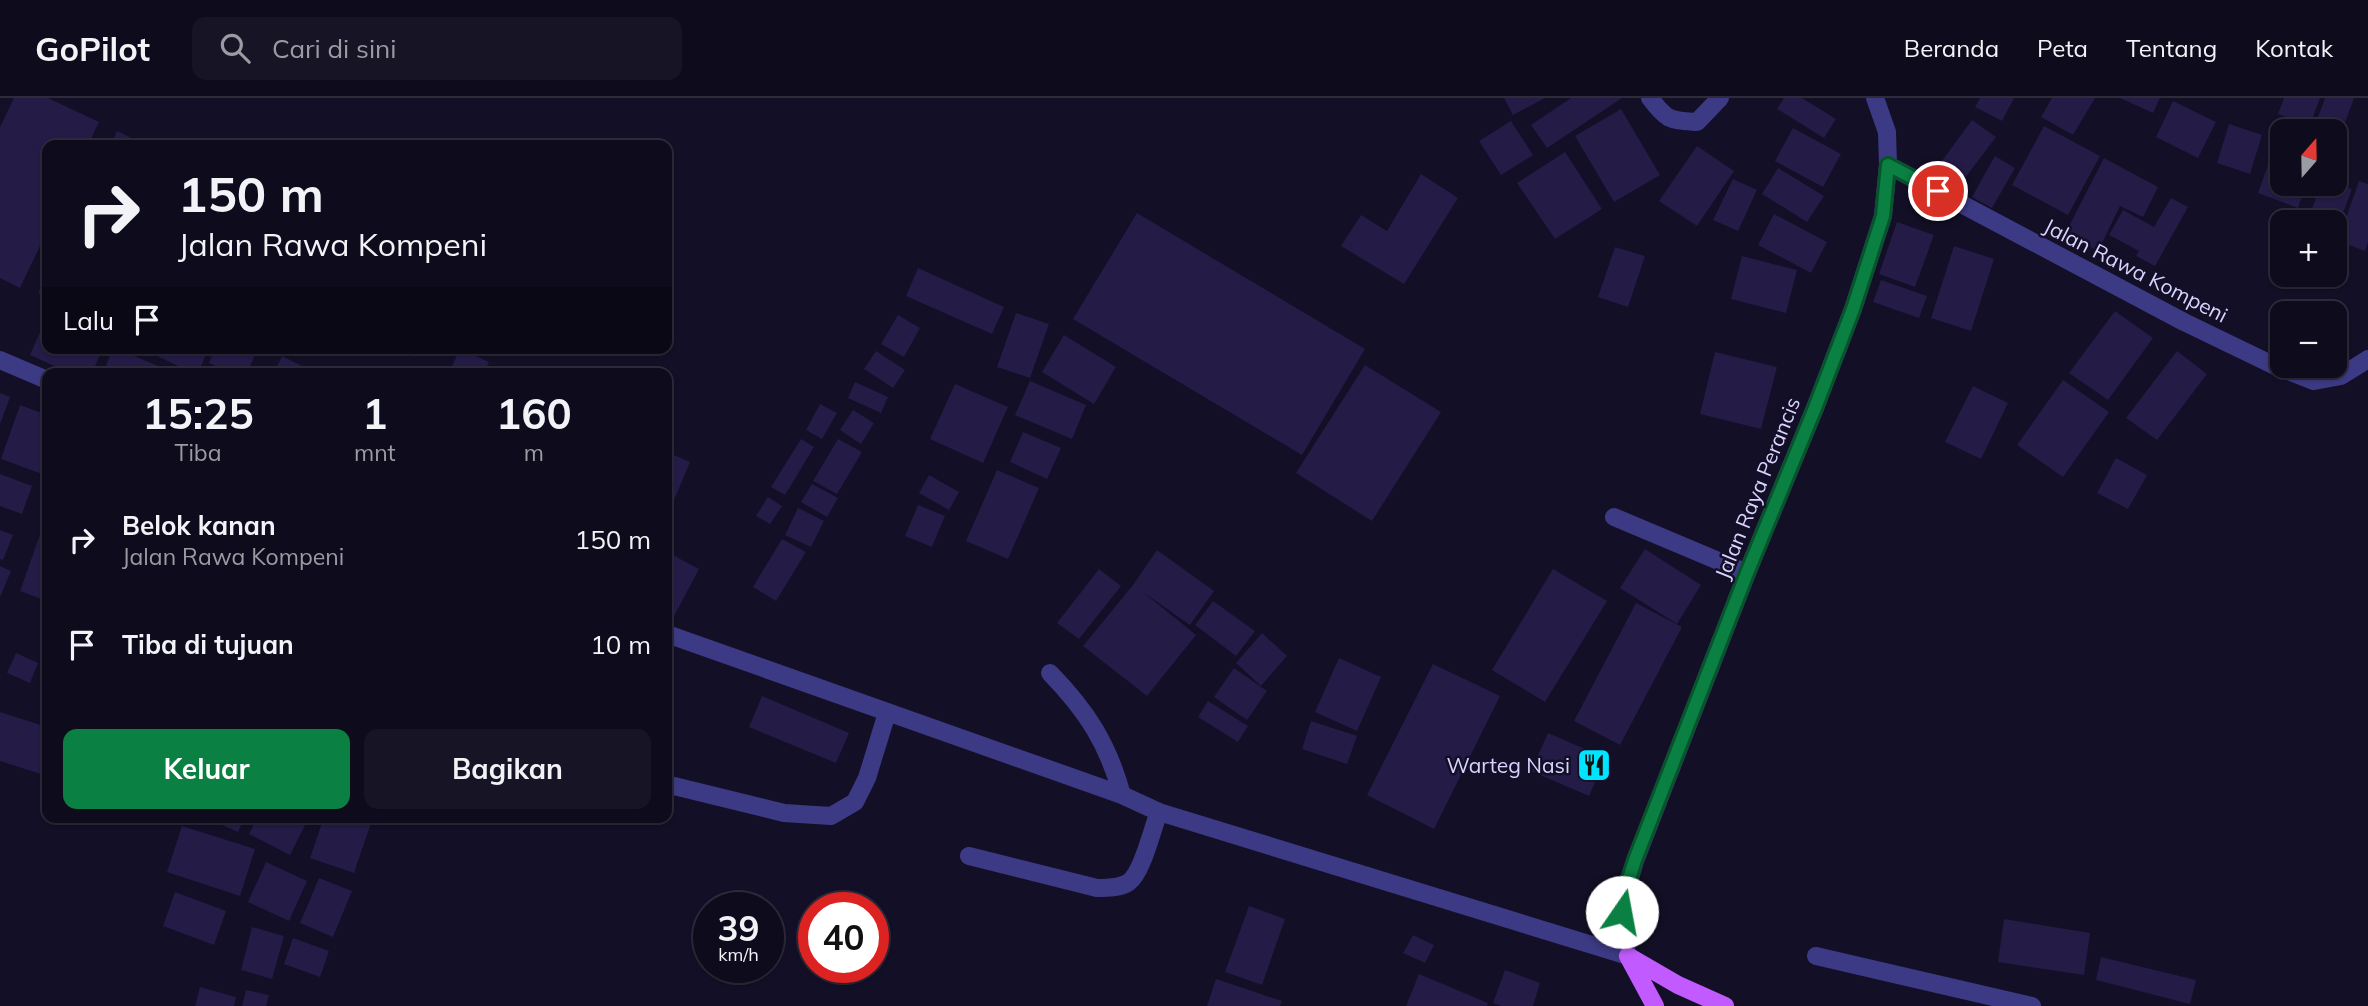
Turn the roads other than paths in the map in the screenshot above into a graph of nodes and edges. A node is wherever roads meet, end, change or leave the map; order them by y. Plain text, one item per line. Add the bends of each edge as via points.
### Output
1 (1650, 98) edge
2 (1720, 98) edge
3 (1875, 98) edge
4 (1888, 165) junction
5 (2368, 359) edge
6 (0, 360) edge
7 (42, 378) edge
8 (1614, 517) dead end
9 (1747, 573) junction
10 (672, 636) edge
11 (1050, 673) dead end
12 (887, 713) junction
13 (674, 786) dead end
14 (1122, 795) junction
15 (1159, 811) junction
16 (969, 856) dead end
17 (1628, 956) junction
18 (1816, 956) dead end
19 (1655, 1006) edge
20 (1725, 1006) edge
21 (2032, 1006) edge

1 - 2 street via 1663,116 1698,122
3 - 4 street, Jalan Raya Perancis via 1886,132
4 - 5 street, Jalan Rawa Kompeni via 2273,365 2314,381 2341,376
4 - 9 street, Jalan Raya Perancis via 1883,216 1853,309
6 - 7 street
8 - 9 street
9 - 17 street, Jalan Raya Perancis via 1623,898 1620,927
10 - 12 street
11 - 14 street via 1102,738
12 - 13 street via 855,802 831,816 784,813
12 - 14 street
14 - 15 street
15 - 16 street via 1137,871 1128,883 1113,887 1097,888
15 - 17 street
17 - 19 main road, Jalan Raya Perancis
17 - 20 main road
18 - 21 street

